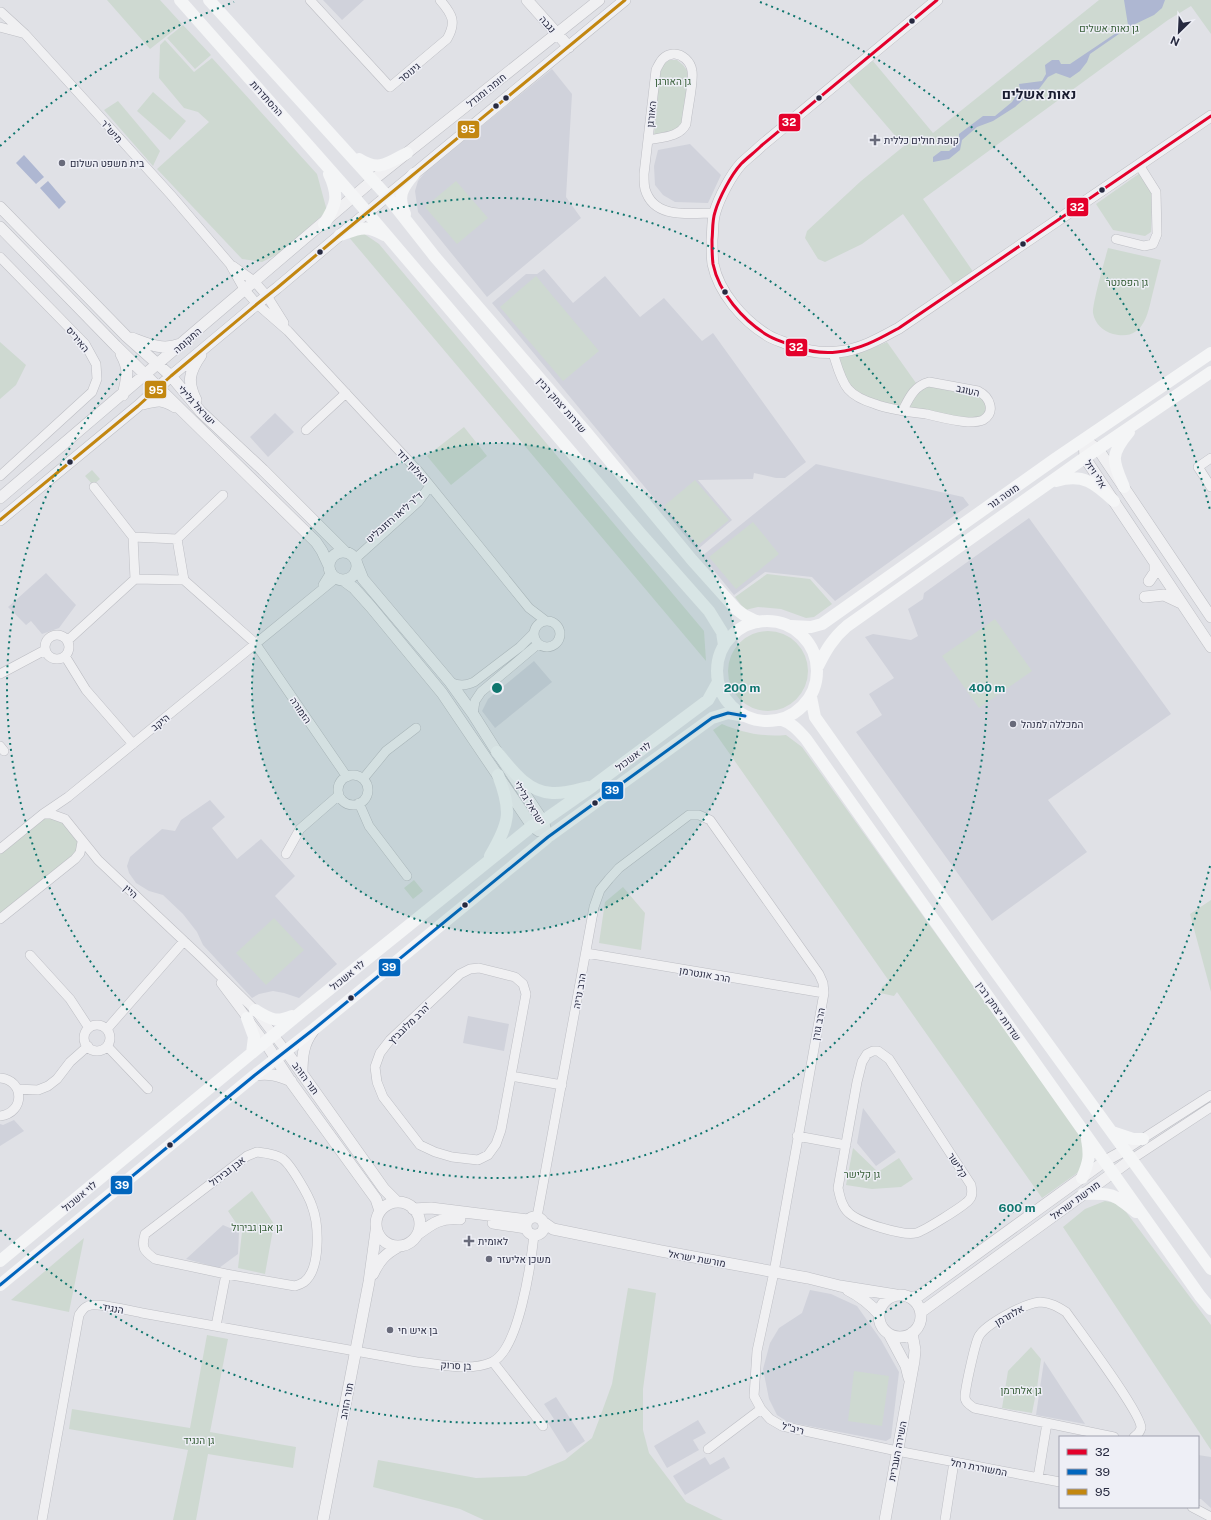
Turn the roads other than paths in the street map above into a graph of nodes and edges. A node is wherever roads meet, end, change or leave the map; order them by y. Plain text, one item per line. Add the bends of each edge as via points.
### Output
1 (180, 0) edge
2 (209, 0) edge
3 (310, 0) edge
4 (440, 0) edge
5 (527, 0) edge
6 (599, 0) edge
7 (625, 0) edge
8 (937, 0) edge
9 (1, 10) edge
10 (0, 22) edge
11 (0, 27) edge
12 (25, 34) junction
13 (557, 34) junction
14 (568, 47) junction
15 (1211, 117) edge
16 (649, 140) junction
17 (342, 146) junction
18 (407, 153) junction
19 (326, 165) junction
20 (1139, 165) junction
21 (414, 174) junction
22 (373, 180) junction
23 (387, 196) junction
24 (354, 197) junction
25 (0, 207) edge
26 (366, 213) junction
27 (715, 213) junction
28 (324, 224) junction
29 (410, 226) junction
30 (0, 228) edge
31 (340, 235) junction
32 (389, 238) junction
33 (1116, 239) dead end
34 (0, 257) edge
35 (230, 264) junction
36 (254, 281) junction
37 (244, 289) junction
38 (267, 296) junction
39 (257, 304) junction
40 (288, 331) junction
41 (126, 336) junction
42 (189, 338) junction
43 (116, 346) junction
44 (207, 346) junction
45 (833, 353) junction
46 (1211, 353) edge
47 (158, 364) junction
48 (1211, 372) edge
49 (146, 375) junction
50 (171, 376) junction
51 (159, 387) junction
52 (346, 393) junction
53 (123, 395) junction
54 (138, 406) junction
55 (903, 410) junction
56 (185, 412) junction
57 (201, 412) junction
58 (1137, 422) junction
59 (306, 430) dead end
60 (1084, 440) junction
61 (1098, 449) junction
62 (1085, 458) junction
63 (1211, 458) edge
64 (0, 476) edge
65 (1047, 484) junction
66 (430, 486) junction
67 (94, 487) dead end
68 (1124, 487) junction
69 (1211, 487) edge
70 (223, 495) dead end
71 (0, 498) edge
72 (1114, 501) junction
73 (0, 520) edge
74 (133, 537) junction
75 (177, 539) junction
76 (352, 557) junction
77 (1154, 564) junction
78 (335, 574) junction
79 (135, 579) junction
80 (184, 580) junction
81 (1149, 581) dead end
82 (1145, 597) dead end
83 (1182, 604) junction
84 (530, 608) junction
85 (1211, 617) edge
86 (546, 621) junction
87 (758, 622) junction
88 (791, 626) junction
89 (534, 630) junction
90 (67, 641) junction
91 (255, 643) junction
92 (538, 644) junction
93 (724, 645) junction
94 (1211, 647) edge
95 (45, 650) junction
96 (64, 656) junction
97 (818, 666) junction
98 (0, 674) edge
99 (450, 682) junction
100 (718, 682) junction
101 (811, 697) junction
102 (473, 714) junction
103 (745, 716) junction
104 (780, 720) junction
105 (416, 728) dead end
106 (133, 744) junction
107 (496, 752) junction
108 (498, 775) junction
109 (347, 776) junction
110 (363, 779) junction
111 (593, 786) junction
112 (339, 795) junction
113 (68, 797) junction
114 (359, 804) junction
115 (43, 814) junction
116 (699, 815) joint
117 (65, 819) junction
118 (537, 823) junction
119 (548, 837) junction
120 (82, 842) junction
121 (0, 849) edge
122 (286, 854) dead end
123 (75, 859) junction
124 (98, 860) junction
125 (487, 862) junction
126 (407, 876) dead end
127 (0, 919) edge
128 (184, 941) junction
129 (586, 953) junction
130 (30, 955) dead end
131 (824, 993) junction
132 (251, 1014) junction
133 (299, 1014) junction
134 (89, 1028) junction
135 (107, 1029) junction
136 (314, 1029) junction
137 (270, 1038) junction
138 (88, 1046) junction
139 (107, 1046) junction
140 (252, 1052) junction
141 (281, 1055) junction
142 (302, 1074) junction
143 (255, 1075) junction
144 (512, 1076) junction
145 (0, 1078) edge
146 (291, 1082) junction
147 (562, 1085) junction
148 (17, 1089) junction
149 (148, 1089) dead end
150 (1211, 1095) edge
151 (1211, 1107) edge
152 (0, 1116) edge
153 (1112, 1132) junction
154 (1086, 1134) junction
155 (797, 1136) junction
156 (1143, 1139) junction
157 (846, 1145) junction
158 (1129, 1154) junction
159 (1105, 1161) junction
160 (1113, 1172) junction
161 (1082, 1178) junction
162 (1083, 1194) junction
163 (397, 1202) junction
164 (414, 1209) junction
165 (380, 1211) junction
166 (1147, 1220) junction
167 (538, 1226) junction
168 (376, 1231) junction
169 (418, 1234) junction
170 (398, 1247) junction
171 (0, 1262) edge
172 (1211, 1269) edge
173 (774, 1272) junction
174 (226, 1274) junction
175 (369, 1282) junction
176 (0, 1285) edge
177 (840, 1286) junction
178 (896, 1295) junction
179 (912, 1298) junction
180 (1211, 1309) edge
181 (920, 1312) junction
182 (879, 1314) junction
183 (216, 1326) junction
184 (912, 1333) junction
185 (889, 1334) junction
186 (356, 1351) junction
187 (493, 1362) junction
188 (910, 1382) junction
189 (762, 1409) junction
190 (1047, 1423) junction
191 (543, 1426) dead end
192 (1109, 1436) edge
193 (1135, 1436) edge
194 (708, 1449) dead end
195 (897, 1451) junction
196 (954, 1462) junction
197 (1038, 1478) junction
198 (1059, 1482) edge
199 (1194, 1508) edge
200 (1211, 1517) edge
201 (42, 1520) edge
202 (323, 1520) edge
203 (885, 1520) edge
204 (945, 1520) edge

1 - 19 main road, ההסתדרות
2 - 17 main road
3 - 4 street, גינוסר via 390,87 447,40 452,31 453,19
5 - 13 street, נגבה
6 - 13 street, חומה ומגדל
7 - 14 street, חומה ומגדל
8 - 27 street via 740,165 722,195
9 - 10 street
9 - 12 street, מיש"ר
11 - 12 street
12 - 35 street, מיש"ר
13 - 14 street, נגבה
13 - 18 street, חומה ומגדל
14 - 21 street, חומה ומגדל
15 - 20 street
16 - 16 street, האורגן via 678,134 686,124 693,72 688,62 676,54 661,59 656,70
16 - 27 street, האורגן via 644,174 645,189 654,204 661,210 677,214
17 - 18 main road via 367,165 375,167
17 - 22 main road
18 - 22 street, חומה ומגדל
19 - 24 main road, ההסתדרות
19 - 28 main road via 336,197 333,209
20 - 33 street via 1156,192 1157,234 1153,244 1144,246
20 - 45 street via 899,328 858,348
21 - 23 street, חומה ומגדל
21 - 29 main road via 404,185 401,199
22 - 23 main road, שדרות יצחק רבין
22 - 24 street, התקומה
23 - 26 street, התקומה
23 - 29 main road, שדרות יצחק רבין
24 - 26 main road
24 - 28 street, התקומה
25 - 41 street, ישראל גלילי
26 - 31 street, התקומה
26 - 32 main road
27 - 45 street via 712,232 714,264 719,281 738,311 758,329 775,339 814,352
28 - 36 street, התקומה
29 - 87 main road, שדרות יצחק רבין via 697,566 736,610
30 - 43 street, ישראל גלילי
31 - 32 main road via 370,228
31 - 38 street, התקומה
32 - 93 main road via 640,533 710,611 722,632
34 - 64 street, האיריס via 85,344 96,364 97,379 92,392
35 - 36 street, מיש"ר
35 - 37 street, מיש"ר
36 - 37 street, התקומה
36 - 38 street, האלוף דוד
37 - 39 street, מיש"ר
37 - 42 street, התקומה
38 - 39 street, התקומה
38 - 40 street, האלוף דוד
39 - 40 street, האלוף דוד
39 - 44 street, התקומה
40 - 52 street, האלוף דוד
41 - 42 street via 158,347 179,345
41 - 47 street, ישראל גלילי
42 - 47 street, התקומה
43 - 49 street, ישראל גלילי
43 - 53 street via 128,368
44 - 50 street, התקומה
44 - 57 street via 194,365 190,378 191,391
45 - 55 street, העוגב via 842,380 852,392 876,405
46 - 60 main road, מוטה גור
47 - 49 street, התקומה
47 - 50 street, ישראל גלילי
48 - 58 main road, מוטה גור
49 - 51 street, ישראל גלילי
49 - 53 street, התקומה
50 - 51 street, התקומה
50 - 57 street, ישראל גלילי
51 - 54 street, התקומה
51 - 56 street, ישראל גלילי
52 - 59 street
52 - 66 street, האלוף דוד
53 - 71 street, התקומה
54 - 56 street via 157,400
54 - 73 street, התקומה
55 - 55 street, העוגב via 976,422 988,415 990,403 985,394 978,391 929,382 921,384 910,395
56 - 78 street, ישראל גלילי via 316,542
57 - 76 street, ישראל גלילי
58 - 61 main road, מוטה גור
58 - 68 main road via 1114,454 1115,467
60 - 61 street, אלי ויזל
60 - 62 street, אלי ויזל
60 - 88 main road, מוטה גור via 822,624 812,627
61 - 62 main road, מוטה גור
61 - 68 street, אלי ויזל
62 - 65 main road, מוטה גור
62 - 72 street, אלי ויזל
63 - 69 street via 1198,467
65 - 72 main road via 1066,478 1082,479 1100,488
65 - 97 main road, מוטה גור via 847,626 829,645
66 - 76 street, ד"ר ליאו רוזנבליט via 418,502
66 - 84 street, האלוף דוד
67 - 74 street
68 - 85 street, אלי ויזל
70 - 75 street
72 - 77 street, אלי ויזל
74 - 75 street
74 - 79 street
75 - 80 street
76 - 78 street via 336,554 332,557
76 - 78 street via 356,572 351,578
76 - 99 street, ישראל גלילי via 363,579
77 - 81 street via 1154,572
77 - 83 street, אלי ויזל
78 - 91 street, היקב via 318,592
78 - 108 street, ישראל גלילי via 354,588 371,606 442,693
79 - 80 street
79 - 90 street
80 - 91 street, הזמורה
82 - 83 street via 1164,595
83 - 94 street, אלי ויזל
84 - 86 street, האלוף דוד
84 - 89 street, האלוף דוד
86 - 89 street
86 - 92 street via 551,621 558,627 559,640 549,648
87 - 88 main road via 779,621
87 - 93 main road via 738,630
88 - 97 main road via 812,646
89 - 92 street via 534,638
89 - 99 street via 520,647 474,682 466,686
90 - 95 street via 61,636 54,635 46,643
90 - 96 street via 69,647
91 - 106 street, היקב
91 - 109 street, הזמורה
92 - 102 street via 481,692 475,701
93 - 100 main road via 718,662
95 - 96 street via 53,658
95 - 98 street
96 - 106 street via 86,690
97 - 101 main road
99 - 102 street, ישראל גלילי
100 - 103 main road via 728,702
100 - 111 main road, לוי אשכול via 708,700
101 - 104 main road via 800,710
101 - 153 main road, שדרות יצחק רבין via 815,717
102 - 107 street, ישראל גלילי
103 - 104 main road via 759,721
103 - 119 main road, לוי אשכול via 728,713 712,718
104 - 154 main road, שדרות יצחק רבין via 794,726 806,739
105 - 110 street via 386,751
106 - 113 street, היקב
107 - 111 main road via 521,779 543,792 564,792
107 - 118 street, ישראל גלילי
108 - 118 street, ישראל גלילי
108 - 125 main road via 508,807 507,816 502,834
109 - 110 street via 358,776
109 - 112 street via 340,784
110 - 114 street via 368,792
111 - 118 main road, לוי אשכול
112 - 114 street via 348,804
112 - 122 street via 300,829
113 - 115 street, היקב
113 - 117 street
114 - 126 street via 369,826
115 - 117 street
115 - 121 street, היקב
116 - 129 street, הרב נריה via 689,815 608,879 600,890 594,907
116 - 131 street, הרב גורן via 710,820 819,974
117 - 120 street, היין
118 - 119 street, ישראל גלילי
118 - 125 main road, לוי אשכול
119 - 136 main road, לוי אשכול
120 - 123 street via 80,853
120 - 124 street, היין
123 - 124 street
123 - 127 street
124 - 128 street, היין
125 - 133 main road, לוי אשכול
128 - 132 street, היין
128 - 135 street
129 - 131 street, הרב אונטרמן
129 - 147 street, הרב נריה
130 - 134 street via 70,999
131 - 155 street, הרב גורן
132 - 133 main road via 281,1020
132 - 137 street, היין
132 - 140 main road via 254,1037
133 - 137 main road, לוי אשכול
134 - 135 street via 100,1025
134 - 138 street via 84,1037
135 - 139 street via 110,1037
136 - 141 main road, לוי אשכול
136 - 142 street via 304,1047
137 - 140 main road, לוי אשכול
137 - 141 street, תור הזהב
138 - 139 street via 95,1050
138 - 148 street via 48,1086 38,1090
139 - 149 street
140 - 171 main road, לוי אשכול
141 - 142 street, תור הזהב
141 - 143 main road, לוי אשכול
141 - 146 street, תור הזהב
142 - 163 street, תור הזהב via 384,1189
143 - 146 street via 274,1074
143 - 176 main road, לוי אשכול
144 - 144 street, הרב מלובביץ' via 526,994 523,984 515,977 479,968 460,974 390,1040 380,1053 375,1067 383,1097 420,1145 452,1157 478,1160 488,1155 496,1144
144 - 147 street
145 - 148 street via 8,1079
146 - 165 street, תור הזהב via 376,1199
147 - 167 street, הרב נריה
148 - 152 street via 19,1102 16,1108 11,1113
150 - 156 street
151 - 158 street
153 - 156 main road via 1133,1139
153 - 158 main road, שדרות יצחק רבין
154 - 159 main road, שדרות יצחק רבין
154 - 161 main road via 1090,1154
155 - 157 street
155 - 173 street, הרב גורן
156 - 158 street
157 - 157 street, קלישר via 838,1188 841,1201 848,1213 871,1225 916,1233 970,1200 971,1186 889,1059 878,1052 867,1054 862,1062
158 - 159 street, מורשת ישראל
158 - 160 street, מורשת ישראל
158 - 172 main road, שדרות יצחק רבין
159 - 160 main road, שדרות יצחק רבין
159 - 161 street, מורשת ישראל
160 - 162 street, מורשת ישראל
160 - 166 main road, שדרות יצחק רבין
161 - 179 street, מורשת ישראל via 920,1295
162 - 166 main road via 1107,1193 1119,1198
162 - 181 street, מורשת ישראל
163 - 164 street
163 - 165 street via 390,1203
164 - 167 street, מורשת ישראל via 431,1208
164 - 169 street via 420,1221
165 - 168 street via 375,1222
166 - 180 main road, שדרות יצחק רבין
167 - 169 street, מורשת ישראל via 449,1218 439,1220
167 - 173 street, מורשת ישראל
167 - 187 street via 513,1335 502,1355
168 - 170 street via 384,1242
168 - 175 street, תור הזהב
169 - 170 street via 410,1243
170 - 175 street, תור הזהב via 378,1263
173 - 177 street, מורשת ישראל
173 - 189 street, ריב"ל via 757,1352 754,1396
174 - 174 street, אבן גבירול via 295,1286 303,1283 310,1275 316,1256 317,1226 312,1205 292,1169 283,1159 268,1153 256,1152 247,1156 145,1234 142,1244 146,1252 155,1259
174 - 183 street
175 - 186 street, תור הזהב
177 - 178 street, מורשת ישראל
177 - 182 street, מורשת ישראל via 858,1295
178 - 179 street
178 - 182 street via 886,1299
179 - 181 street via 919,1306
181 - 184 street via 919,1324
182 - 185 street via 881,1325
183 - 186 street, הנגיד
183 - 201 street, הנגיד via 97,1305 88,1305 82,1310 79,1315
184 - 185 street via 901,1337
184 - 188 street, השירה העברית via 915,1350
185 - 188 street, השירה העברית via 906,1366
186 - 187 street, בן סרוק via 459,1367
186 - 202 street, תור הזהב
187 - 191 street
188 - 195 street, השירה העברית
189 - 194 street
189 - 195 street, ריב"ל via 770,1419 782,1426
190 - 192 street, אלתרמן
190 - 193 street, אלתרמן via 974,1408 968,1404 965,1397 979,1335 1016,1309 1041,1302 1054,1305 1066,1312 1128,1400 1141,1427
190 - 197 street
195 - 196 street, המשוררת רחל
195 - 203 street, השירה העברית
196 - 197 street, המשוררת רחל
196 - 204 street
197 - 198 street, המשוררת רחל
199 - 200 street

